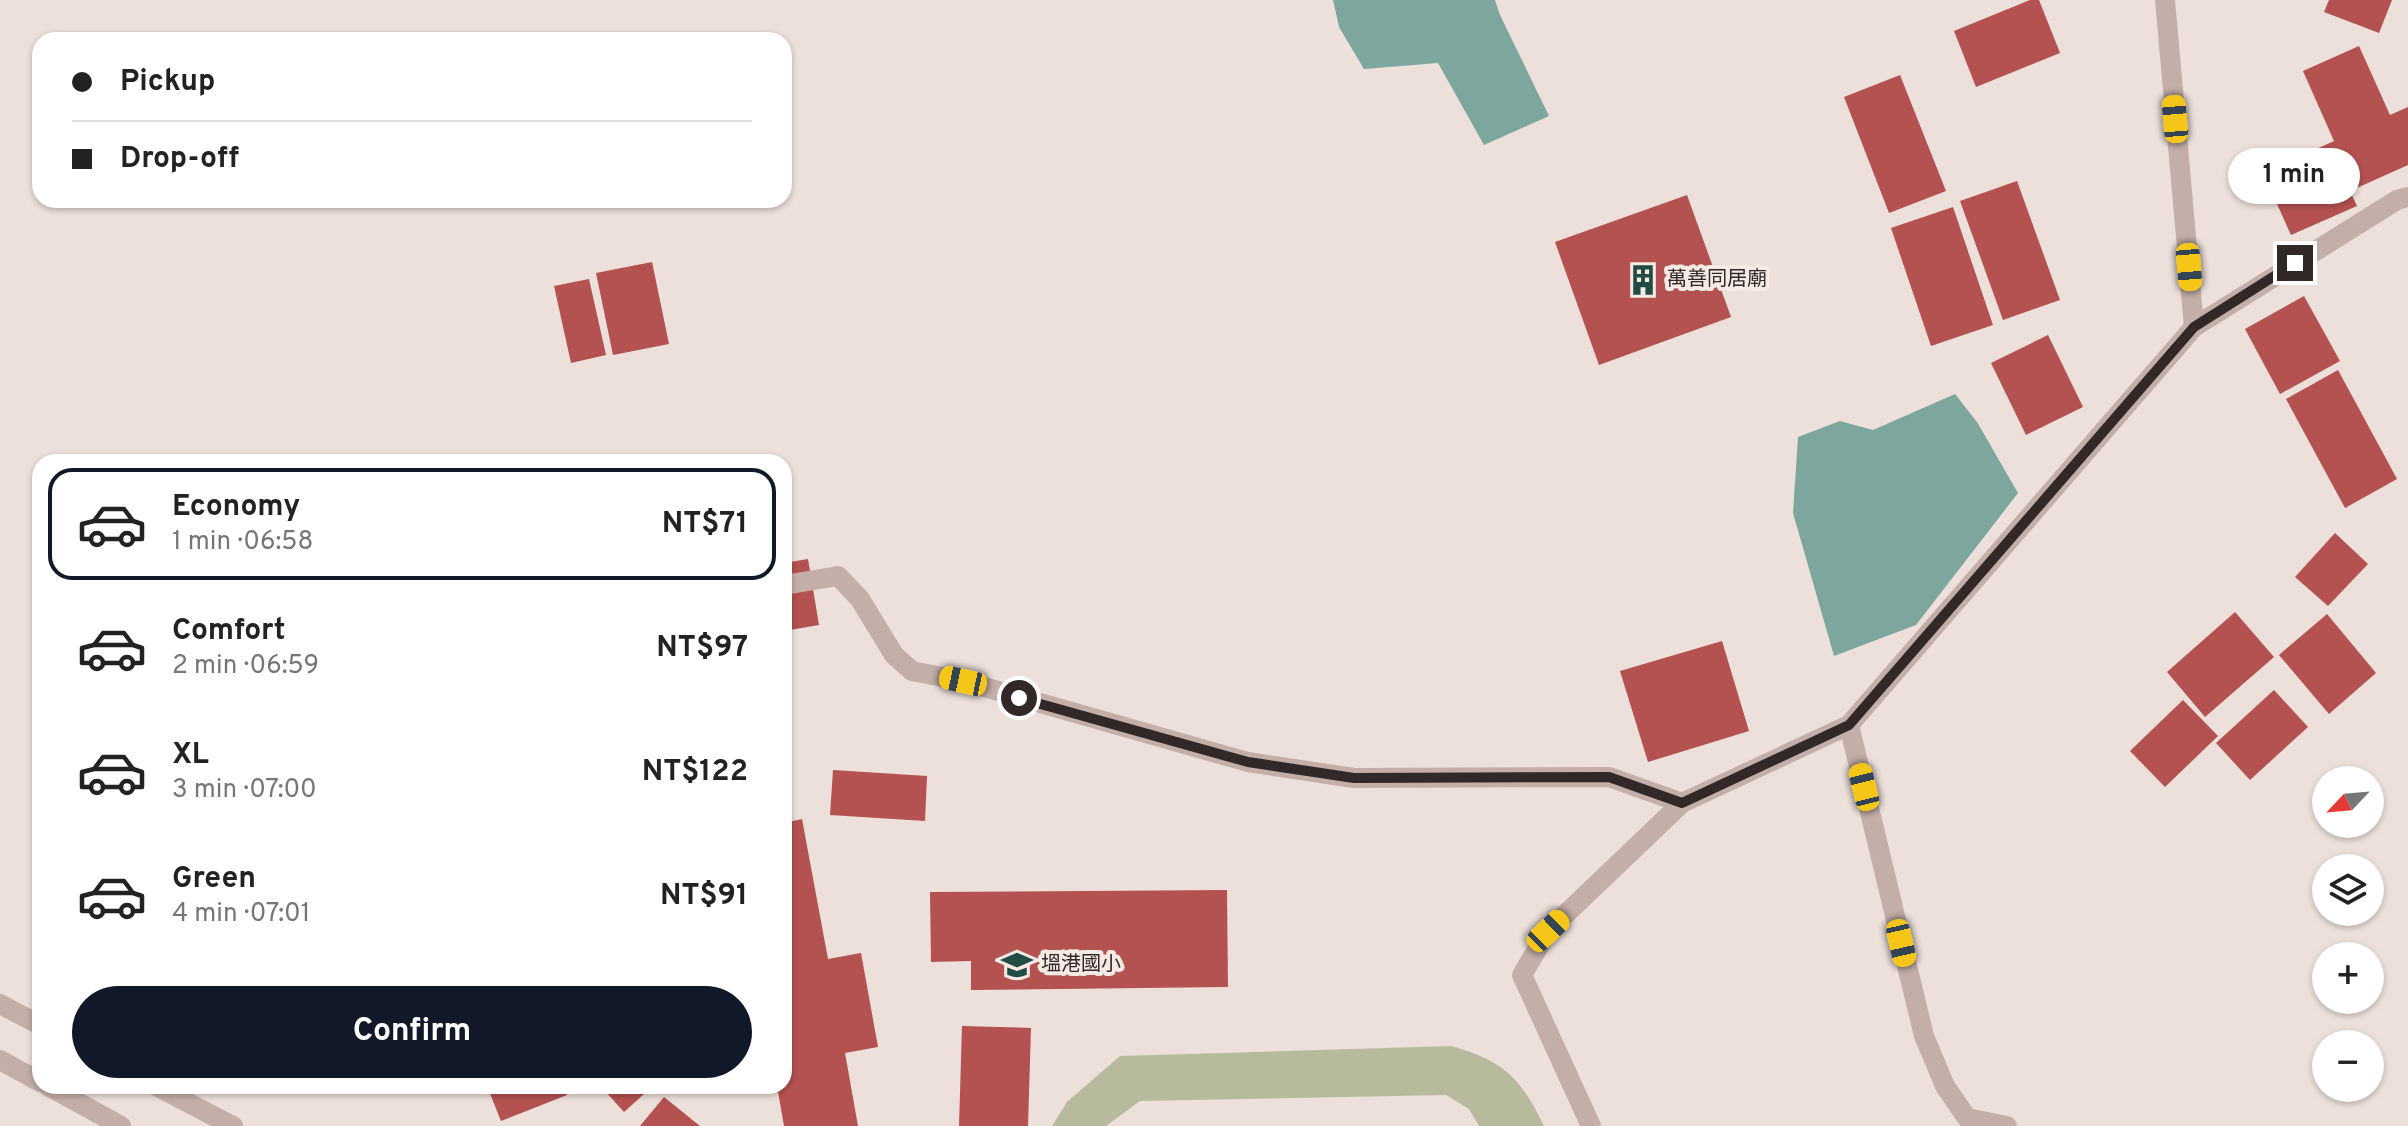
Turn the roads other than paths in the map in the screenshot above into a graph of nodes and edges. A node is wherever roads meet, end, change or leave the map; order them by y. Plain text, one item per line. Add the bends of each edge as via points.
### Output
1 (2165, 0) edge
2 (2408, 197) edge
3 (2194, 327) junction
4 (792, 584) edge
5 (1849, 725) junction
6 (1682, 803) junction
7 (0, 1004) edge
8 (32, 1021) edge
9 (0, 1060) edge
10 (32, 1078) edge
11 (63, 1094) edge
12 (171, 1094) edge
13 (121, 1126) edge
14 (233, 1126) edge
15 (1591, 1126) edge
16 (2007, 1126) edge

1 - 3 street
2 - 3 street
3 - 5 street
4 - 6 street via 838,576 860,599 894,655 912,671 1248,762 1354,778 1609,777
5 - 6 street
5 - 16 street via 1924,1036 1945,1086 1967,1118
6 - 15 street via 1548,931 1522,975
7 - 8 street
9 - 10 street
11 - 13 street
12 - 14 street

